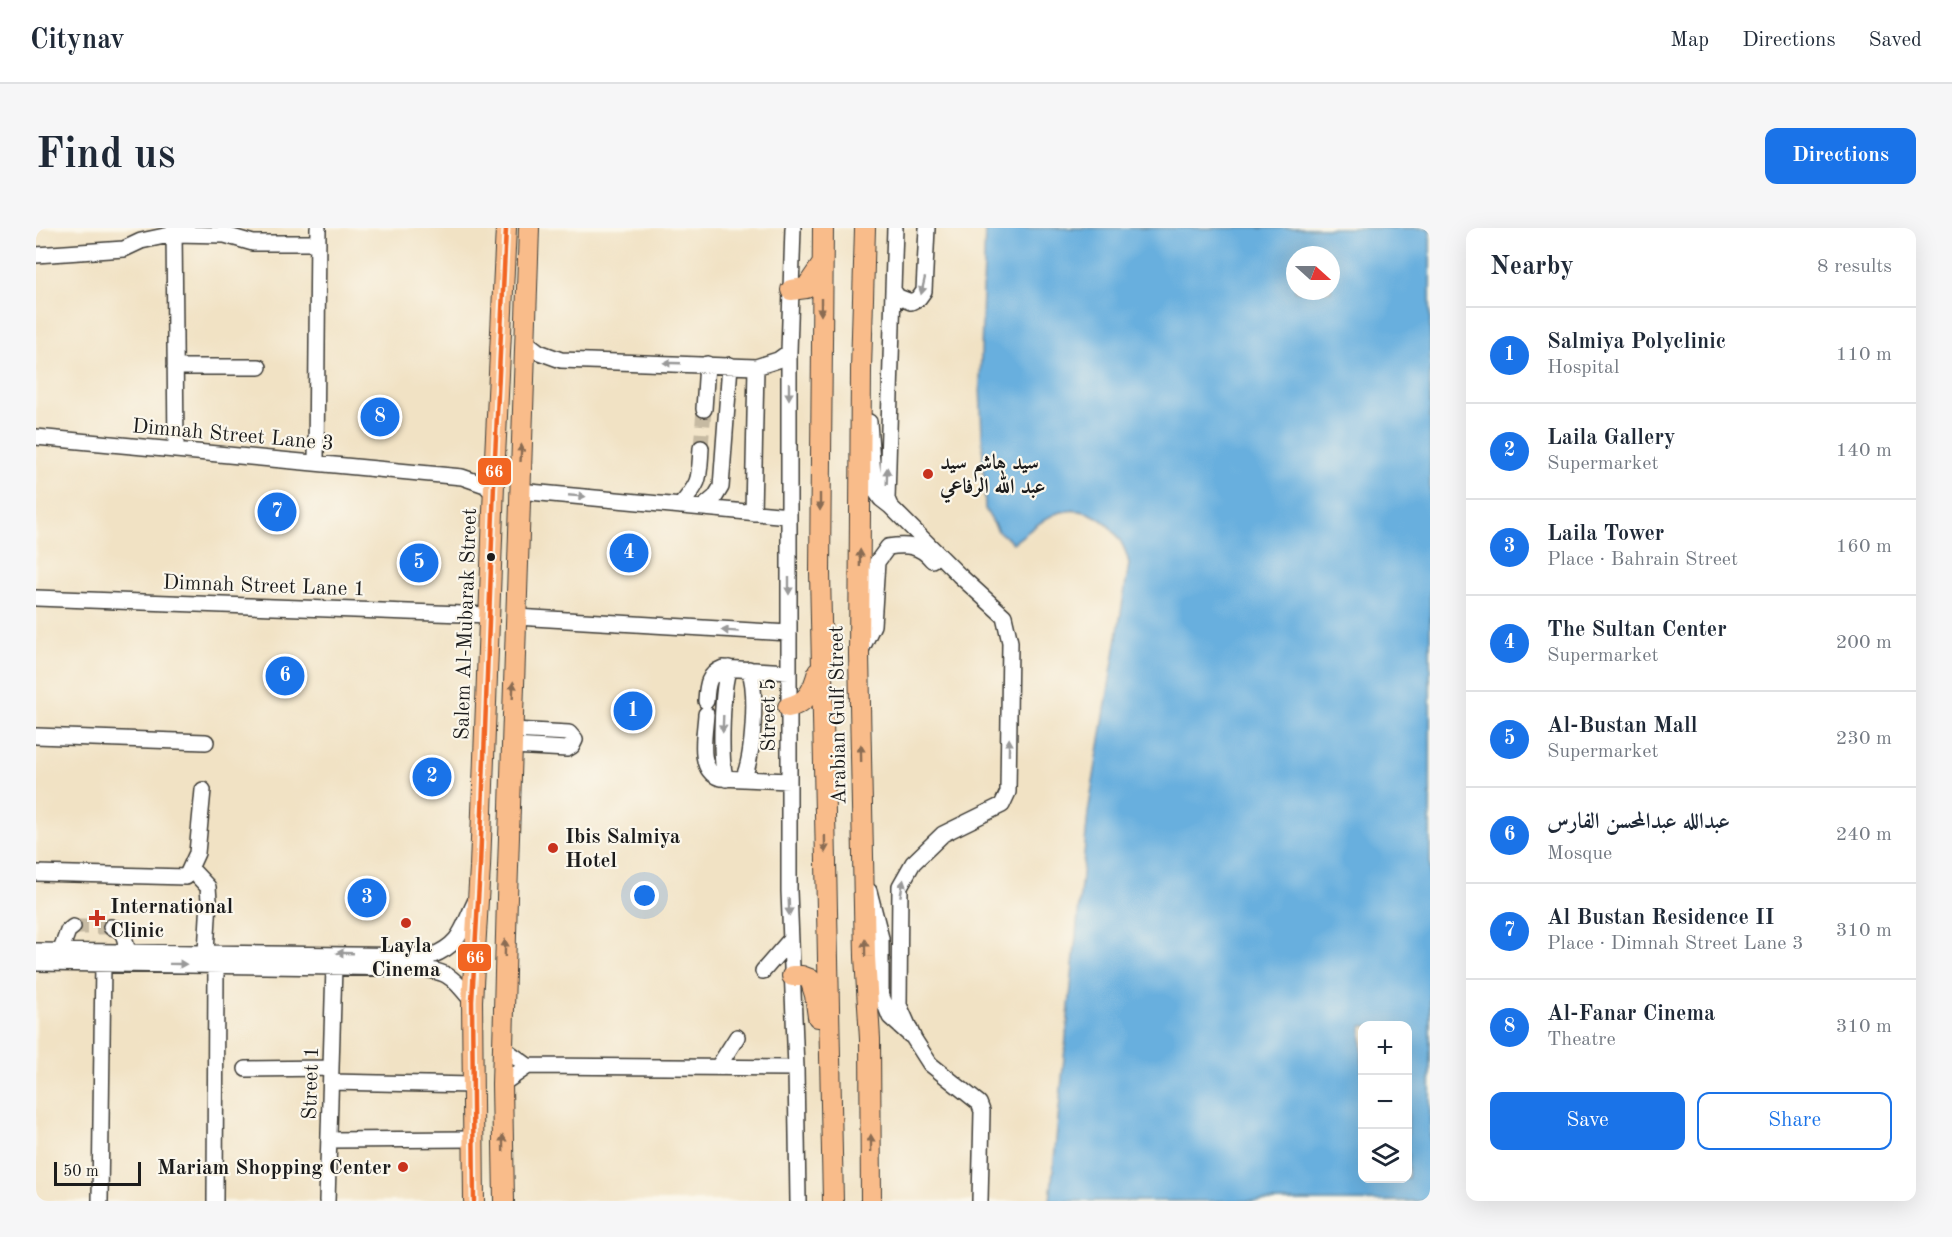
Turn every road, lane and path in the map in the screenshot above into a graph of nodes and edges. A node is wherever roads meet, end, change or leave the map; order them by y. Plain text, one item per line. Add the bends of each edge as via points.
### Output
1 (506, 228) edge
2 (823, 228) edge
3 (865, 228) edge
4 (896, 228) edge
5 (927, 228) edge
6 (791, 230) edge
7 (174, 231) edge
8 (533, 231) edge
9 (318, 236) edge
10 (36, 255) edge
11 (821, 266) junction
12 (791, 290) junction
13 (893, 290) junction
14 (526, 342) junction
15 (789, 352) junction
16 (707, 364) junction
17 (730, 365) junction
18 (175, 367) junction
19 (756, 367) junction
20 (259, 368) dead end
21 (861, 370) junction
22 (704, 409) tunnel mouth
23 (36, 437) edge
24 (701, 448) tunnel mouth
25 (176, 450) junction
26 (495, 457) junction
27 (316, 463) junction
28 (462, 477) junction
29 (519, 491) junction
30 (494, 494) junction
31 (680, 506) junction
32 (890, 506) junction
33 (702, 508) junction
34 (753, 513) junction
35 (789, 516) junction
36 (959, 575) junction
37 (36, 598) edge
38 (489, 615) junction
39 (516, 617) junction
40 (789, 633) junction
41 (859, 654) junction
42 (822, 658) junction
43 (729, 668) junction
44 (749, 669) junction
45 (789, 672) junction
46 (789, 707) junction
47 (36, 736) edge
48 (206, 742) dead end
49 (726, 779) junction
50 (743, 779) junction
51 (789, 781) junction
52 (203, 790) dead end
53 (480, 867) junction
54 (191, 869) junction
55 (36, 873) edge
56 (864, 873) junction
57 (477, 897) junction
58 (507, 898) junction
59 (73, 927) dead end
60 (111, 927) dead end
61 (790, 940) junction
62 (61, 950) junction
63 (127, 951) junction
64 (37, 952) edge
65 (206, 952) junction
66 (440, 952) junction
67 (103, 962) junction
68 (216, 965) junction
69 (334, 967) junction
70 (763, 971) dead end
71 (445, 972) junction
72 (792, 976) junction
73 (472, 1001) junction
74 (737, 1037) dead end
75 (914, 1039) junction
76 (503, 1048) junction
77 (528, 1065) junction
78 (718, 1067) junction
79 (795, 1068) junction
80 (246, 1069) dead end
81 (331, 1075) junction
82 (830, 1080) junction
83 (502, 1084) junction
84 (473, 1085) junction
85 (474, 1139) junction
86 (329, 1140) junction
87 (476, 1195) edge
88 (100, 1201) edge
89 (215, 1201) edge
90 (327, 1201) edge
91 (504, 1201) edge
92 (798, 1201) edge
93 (833, 1201) edge
94 (871, 1201) edge
95 (980, 1201) edge

1 - 26 main road, Salem Al-Mubarak Street
2 - 11 main road, Arabian Gulf Street
3 - 21 main road, Arabian Gulf Street
4 - 13 street
5 -> 13 street via 922,295 906,301
6 - 12 street, Street 5
7 - 9 street via 225,235 253,243
7 - 10 street via 124,249
7 - 18 street
8 - 14 main road
9 - 27 street
11 - 12 main road via 806,288
11 -> 42 main road, Arabian Gulf Street
12 - 15 street, Street 5
32 -> 13 street via 887,490
16 -> 14 street via 561,360
29 -> 14 main road
15 - 19 street
15 -> 35 street, Street 5
16 - 17 street
16 - 22 street
17 - 19 street
17 - 33 street via 721,487
18 - 20 street
18 - 25 street
19 - 34 street
21 - 32 street via 867,388 873,483 878,495
41 -> 21 main road, Arabian Gulf Street
23 - 25 street, Dimnah Street Lane 3
24 - 31 street via 696,487
25 - 27 street, Dimnah Street Lane 3
26 - 28 street via 475,473
26 - 30 main road, Salem Al-Mubarak Street
27 - 28 street, Dimnah Street Lane 3
28 - 30 street, Dimnah Street Lane 3 via 485,485
29 -> 31 street
29 - 39 main road
30 - 38 main road, Salem Al-Mubarak Street
31 - 33 street
32 - 36 street
33 - 34 street
34 - 35 street
35 -> 40 street, Street 5
36 - 41 street via 941,572 924,551 906,544 888,547 877,562 873,625
75 -> 36 street via 899,1005 900,886 913,863 943,834 1002,805 1008,792 1010,642 1004,616
37 - 38 street, Dimnah Street Lane 1
38 - 53 main road, Salem Al-Mubarak Street
40 -> 39 street
58 -> 39 main road
40 - 45 street, Street 5
56 -> 41 main road, Arabian Gulf Street
42 - 46 main road via 809,696
42 -> 82 main road, Arabian Gulf Street
43 - 44 street
43 -> 49 street via 725,681 722,761
43 - 49 street via 712,674 707,685 706,708 705,764 711,774
44 - 45 street
44 - 50 street via 753,686 751,752
45 - 46 street, Street 5
46 - 51 street, Street 5
47 - 48 street
49 - 50 street
50 - 51 street
51 -> 61 street, Street 5
52 - 54 street via 197,853
53 - 57 main road, Salem Al-Mubarak Street
53 - 58 main road via 487,899 495,903
54 - 55 street via 186,877
54 - 65 street via 208,887
56 - 75 street via 881,938 881,994 890,1017
94 -> 56 main road, Arabian Gulf Street
57 - 66 street via 456,941
57 - 73 main road, Salem Al-Mubarak Street
76 -> 58 main road
59 - 62 street
60 - 63 street via 122,931
61 - 70 street
61 - 72 street, Street 5
62 - 63 street
62 - 64 street
63 - 65 street
64 - 67 street
66 -> 65 street via 431,956
66 - 71 street via 451,959 451,967
67 -> 68 street
67 - 88 street
68 - 69 street
68 - 89 street
69 - 71 street
69 - 81 street, Street 1
71 - 73 street
72 - 79 street, Street 5
72 - 82 main road via 810,979 816,995 824,1067
73 - 84 main road, Salem Al-Mubarak Street
74 - 78 street
75 - 95 street via 930,1065 979,1103
76 - 77 street
76 - 83 main road
77 - 78 street
77 - 83 street
78 - 79 street
79 - 92 street, Street 5
80 - 81 street
81 - 84 street
81 - 86 street, Street 1
82 - 93 main road, Arabian Gulf Street
91 -> 83 main road
84 - 85 main road, Salem Al-Mubarak Street
85 - 86 street
85 - 87 main road, Salem Al-Mubarak Street
86 - 90 street, Street 1

